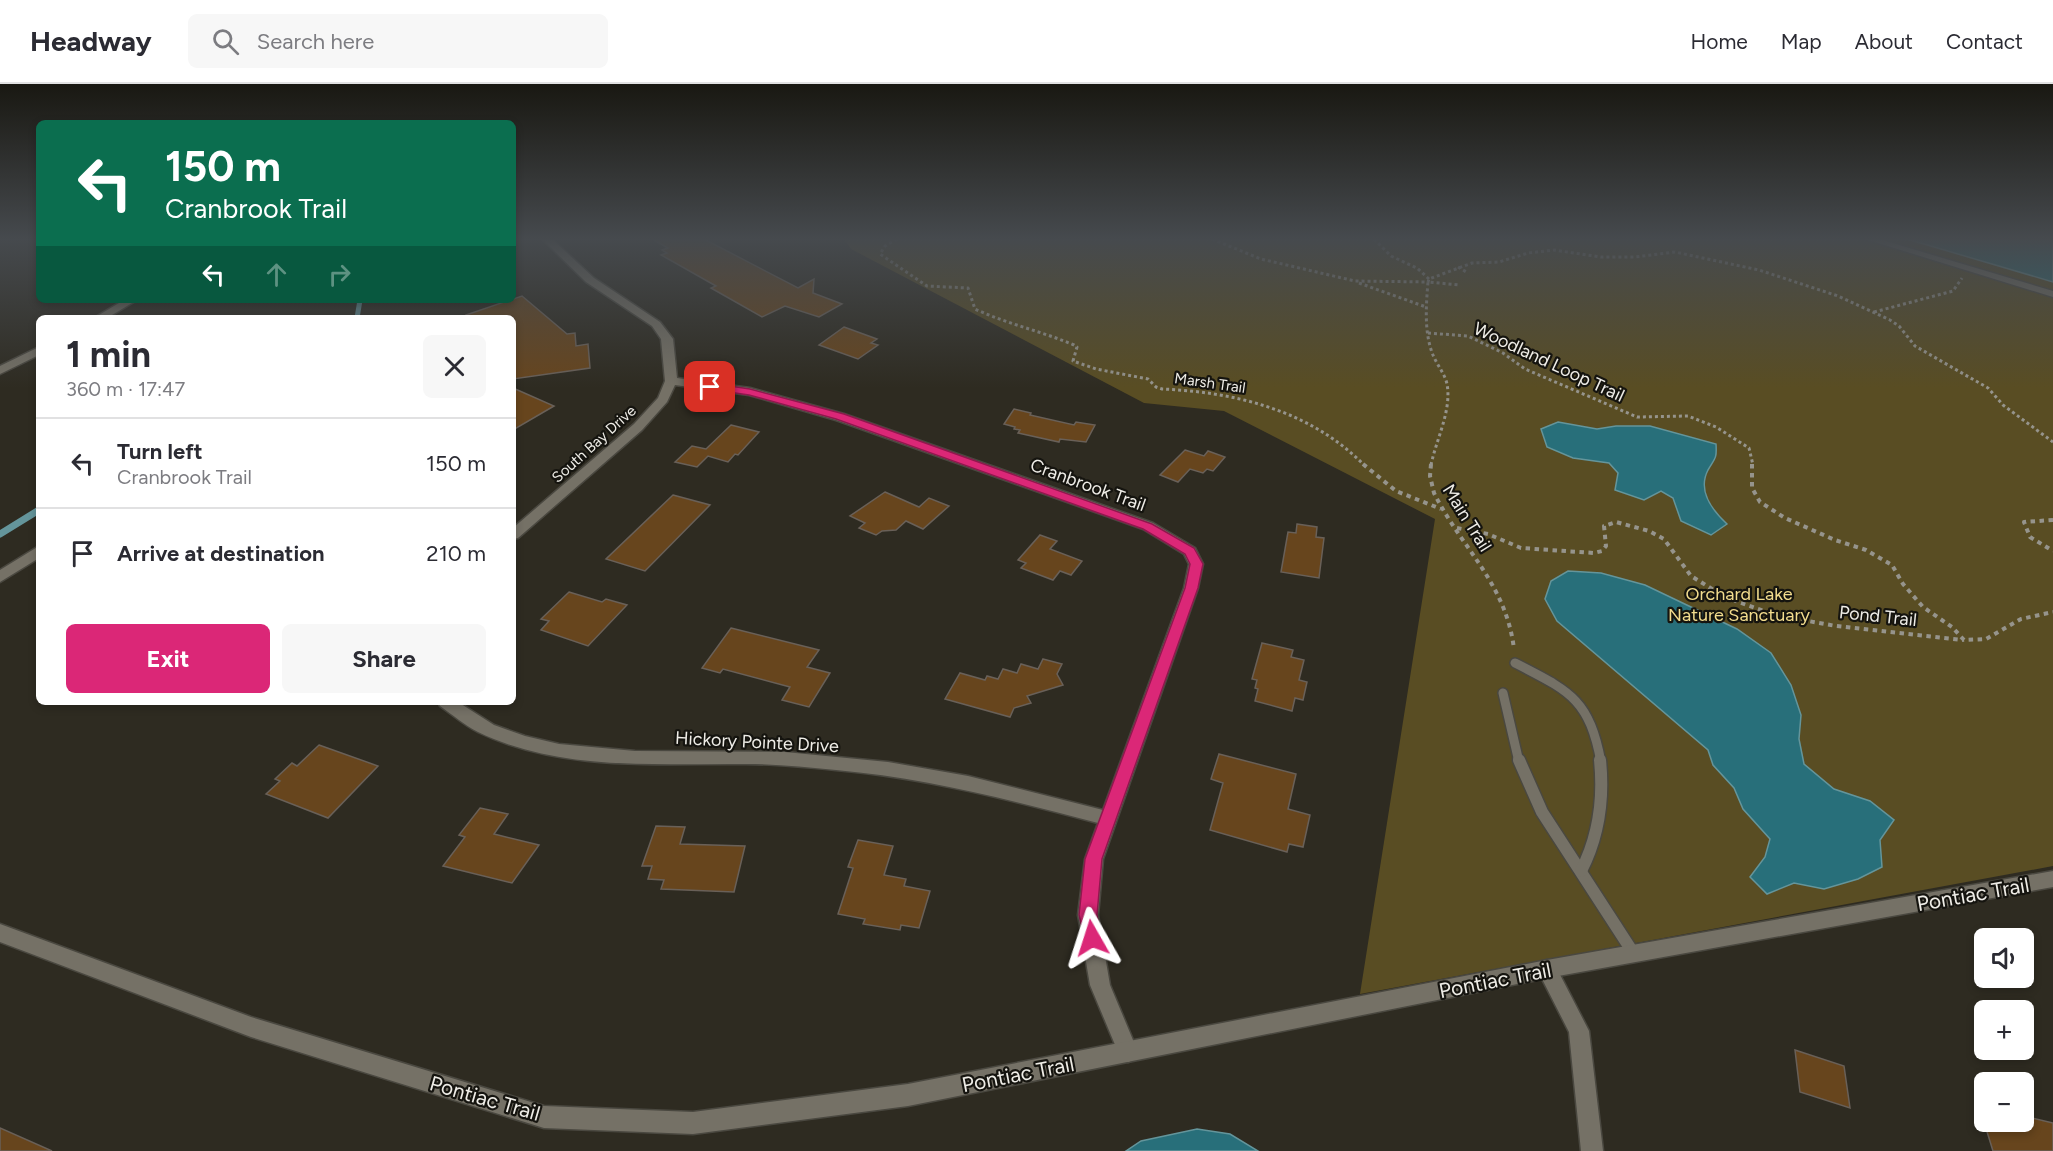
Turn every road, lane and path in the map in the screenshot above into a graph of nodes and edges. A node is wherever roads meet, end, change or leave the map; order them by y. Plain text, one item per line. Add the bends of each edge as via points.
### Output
1 (603, 289) edge
2 (968, 289) edge
3 (1376, 289) edge
4 (1428, 289) edge
5 (1816, 289) edge
6 (1955, 289) edge
7 (2035, 289) edge
8 (2053, 294) edge
9 (126, 303) edge
10 (1426, 307) junction
11 (1873, 312) junction
12 (104, 315) edge
13 (1428, 333) junction
14 (36, 352) edge
15 (0, 371) edge
16 (671, 381) junction
17 (2053, 442) edge
18 (1441, 509) junction
19 (2053, 520) edge
20 (1457, 528) junction
21 (516, 532) edge
22 (2053, 551) edge
23 (36, 553) edge
24 (0, 577) edge
25 (2053, 612) edge
26 (1964, 640) junction
27 (1515, 663) joint
28 (1503, 693) dead end
29 (451, 705) edge
30 (1107, 819) junction
31 (1581, 871) junction
32 (2053, 879) edge
33 (0, 933) edge
34 (1634, 954) junction
35 (1547, 969) junction
36 (1128, 1052) junction
37 (1592, 1151) edge

1 - 16 street via 656,324 667,339
2 - 18 path, Marsh Trail via 975,309 1074,345 1077,348 1073,361 1083,365 1148,379 1162,389 1243,397 1307,422 1340,442 1383,482
3 - 10 path
4 - 10 path, Main Trail
5 - 11 path
6 - 11 path
7 - 8 street
9 - 12 street
10 - 13 path, Main Trail
11 - 17 path via 1899,326 1924,353 1988,388 2003,405
13 - 18 path, Main Trail via 1431,351 1447,384 1430,484
13 - 26 path, Woodland Loop Trail via 1467,336 1526,369 1637,417 1680,415 1734,437 1749,448 1752,488 1760,502 1809,530 1866,550 1892,565 1923,607
14 - 15 street
16 - 21 street, South Bay Drive via 663,399 638,427
16 - 30 street, Cranbrook Trail via 750,392 840,417 1148,526 1190,551 1196,564 1191,588
18 - 20 path, Main Trail
19 - 22 path via 2024,522 2032,540
20 - 26 path, Pond Trail via 1488,534 1521,548 1594,554 1606,546 1604,526 1628,524 1664,539 1691,576 1725,597 1775,615
20 - 27 path, Main Trail via 1494,585 1507,614
23 - 24 street
25 - 26 path via 2013,623 1995,636
27 - 31 lane via 1576,698 1590,718 1599,753 1603,800 1591,855
28 - 31 lane via 1520,765 1542,812
29 - 30 street, Hickory Pointe Drive via 487,729 563,750 636,757 784,759 920,774 1013,792
30 - 36 street, Cranbrook Trail via 1094,859 1088,915 1100,985
31 - 34 lane
32 - 34 street, Pontiac Trail
33 - 36 street, Pontiac Trail via 251,1027 544,1117 693,1124 909,1095
34 - 35 street, Pontiac Trail
35 - 36 street, Pontiac Trail
35 - 37 street via 1579,1031

